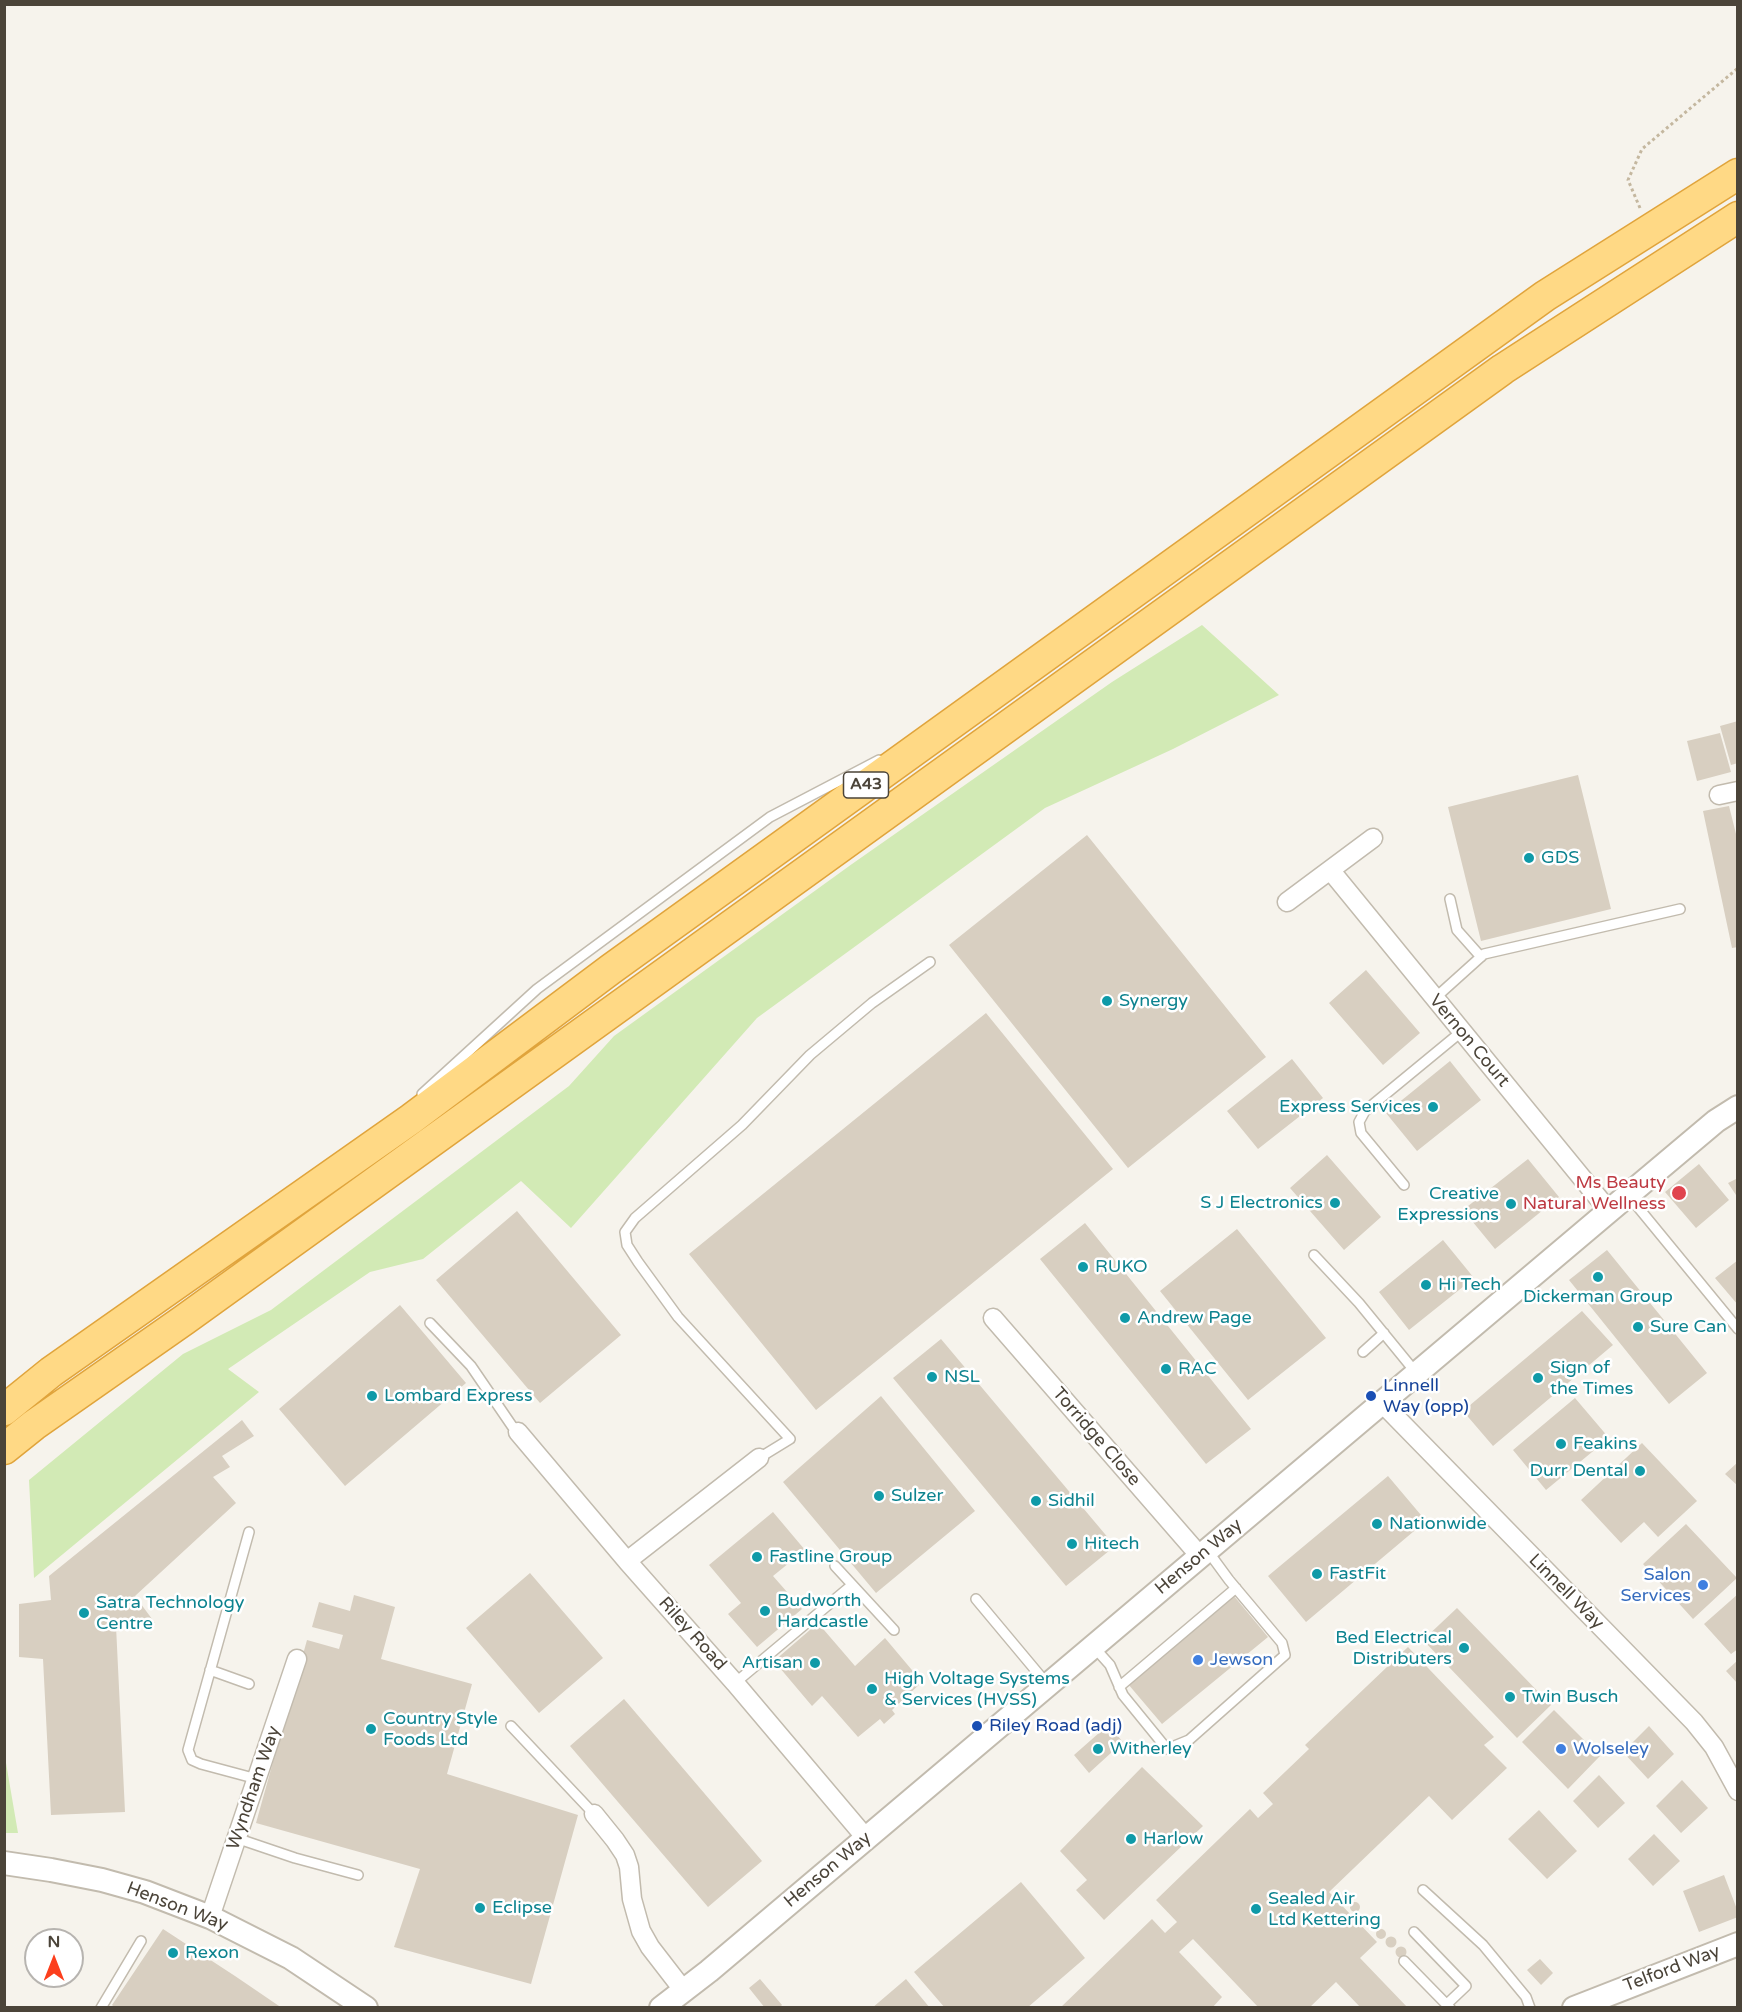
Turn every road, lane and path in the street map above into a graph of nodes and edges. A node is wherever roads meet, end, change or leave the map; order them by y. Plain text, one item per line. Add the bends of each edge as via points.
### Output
1 (1737, 68) edge
2 (1737, 174) edge
3 (1737, 217) edge
4 (1654, 227) junction
5 (958, 718) junction
6 (896, 751) dead end
7 (885, 757) dead end
8 (1737, 791) edge
9 (1719, 795) dead end
10 (1372, 838) dead end
11 (1331, 871) junction
12 (1450, 899) dead end
13 (1287, 902) dead end
14 (1680, 909) dead end
15 (1480, 957) junction
16 (930, 962) dead end
17 (1434, 999) junction
18 (1461, 1032) junction
19 (414, 1100) dead end
20 (1737, 1107) edge
21 (397, 1116) dead end
22 (335, 1172) junction
23 (1404, 1185) dead end
24 (1628, 1195) junction
25 (1609, 1211) junction
26 (1314, 1255) dead end
27 (993, 1318) dead end
28 (430, 1323) dead end
29 (1737, 1329) edge
30 (1384, 1333) junction
31 (1363, 1352) dead end
32 (1417, 1374) junction
33 (1382, 1403) junction
34 (4, 1410) edge
35 (518, 1432) joint
36 (4, 1449) edge
37 (759, 1458) joint
38 (249, 1532) dead end
39 (1204, 1553) junction
40 (627, 1561) junction
41 (836, 1566) dead end
42 (852, 1585) junction
43 (1236, 1588) junction
44 (976, 1599) dead end
45 (894, 1630) dead end
46 (1093, 1646) junction
47 (297, 1659) dead end
48 (210, 1670) junction
49 (735, 1683) junction
50 (249, 1684) dead end
51 (1047, 1684) junction
52 (1119, 1687) junction
53 (511, 1726) dead end
54 (257, 1779) junction
55 (1737, 1791) edge
56 (594, 1814) joint
57 (237, 1838) junction
58 (866, 1838) junction
59 (4, 1863) edge
60 (358, 1875) dead end
61 (1423, 1890) dead end
62 (210, 1917) junction
63 (1414, 1932) dead end
64 (141, 1941) dead end
65 (1737, 1944) edge
66 (1404, 1961) dead end
67 (684, 1991) junction
68 (360, 2006) edge
69 (1449, 2006) edge
70 (101, 2007) edge
71 (661, 2007) edge
72 (1530, 2007) edge
73 (1574, 2007) edge

1 - 4 path via 1642,149 1628,180 1637,204
2 - 4 highway, A43
3 - 36 highway, A43 via 1503,369
4 - 5 highway, A43 via 1545,296
5 - 6 lane
5 - 22 highway, A43
7 - 19 lane via 770,816 537,989
8 - 9 street
10 - 11 street
11 - 13 street
11 - 17 street, Vernon Court
12 - 15 lane via 1457,930
14 - 15 lane
15 - 17 lane
16 - 37 lane via 872,1003 810,1055 742,1125 635,1218 625,1232 627,1245 678,1317 790,1439
17 - 18 street, Vernon Court
18 - 23 lane via 1365,1111 1359,1122 1360,1133
18 - 25 street, Vernon Court
20 - 24 street, Henson Way
21 - 22 lane
22 - 34 highway, A43 via 51,1372
24 - 25 street, Henson Way
24 - 29 lane
25 - 32 street, Henson Way
26 - 30 lane
27 - 39 street, Torridge Close
28 - 35 lane via 471,1366
30 - 31 lane
30 - 32 lane
32 - 33 street, Henson Way
33 - 39 street, Henson Way
33 - 55 street, Linnell Way via 1694,1722 1714,1747
35 - 40 street, Riley Road
37 - 40 street
38 - 48 lane
39 - 43 lane
39 - 46 street, Henson Way
40 - 49 street, Riley Road
41 - 42 lane
42 - 45 lane
42 - 49 lane
43 - 52 lane
43 - 52 lane via 1282,1643 1285,1655 1189,1740 1167,1749
44 - 51 lane
46 - 51 street, Henson Way
46 - 52 lane via 1110,1665
47 - 54 street, Wyndham Way
48 - 50 lane
48 - 54 lane via 188,1750 192,1760
49 - 58 street, Riley Road
51 - 58 street, Henson Way
53 - 56 lane
54 - 57 street, Wyndham Way
56 - 67 street via 615,1839 630,1867 632,1899 641,1931
57 - 60 lane
57 - 62 street, Wyndham Way
58 - 67 street, Henson Way
59 - 62 street, Henson Way via 102,1880
61 - 72 lane via 1483,1945
62 - 68 street, Henson Way via 291,1958
63 - 69 lane via 1466,1986
64 - 70 lane
65 - 73 street, Telford Way
66 - 69 lane
67 - 71 street, Henson Way

